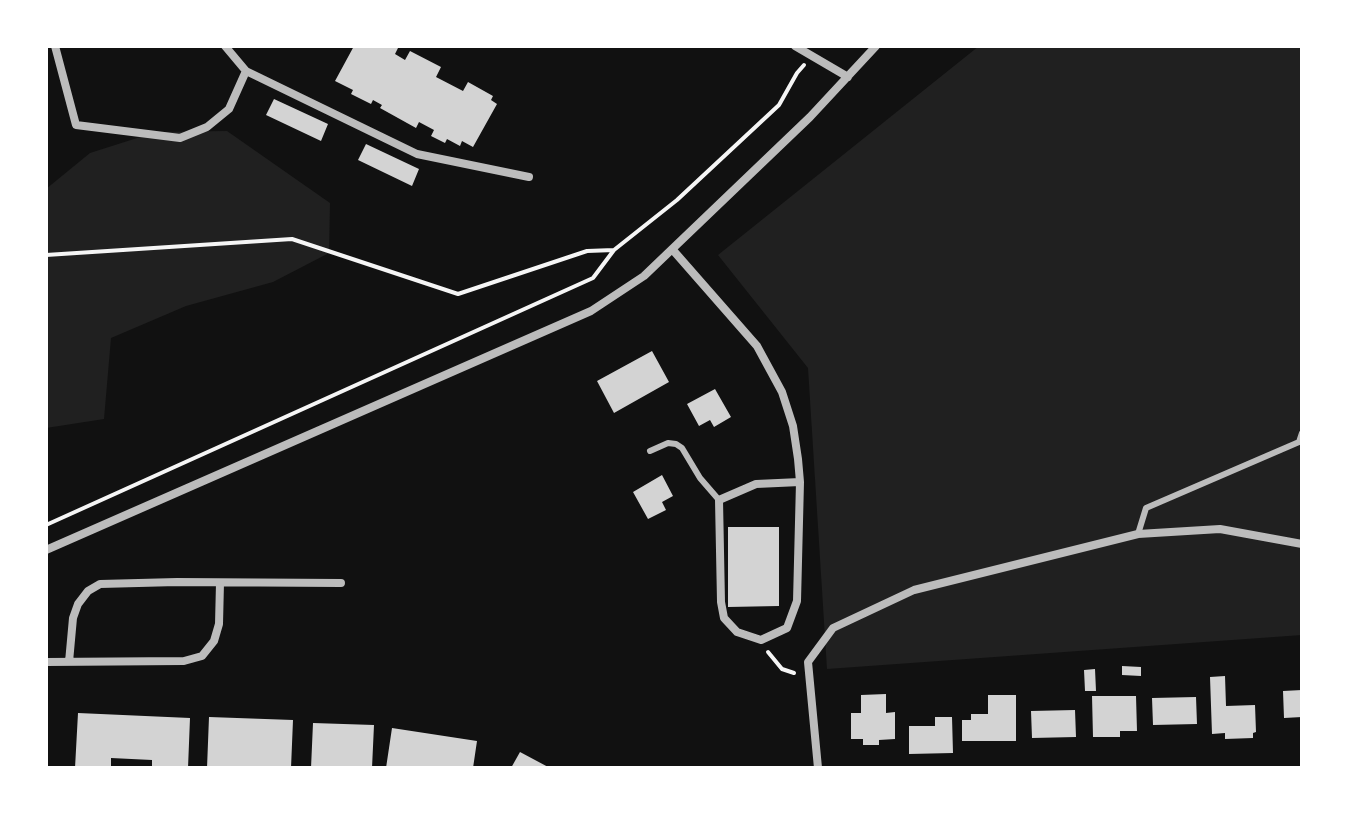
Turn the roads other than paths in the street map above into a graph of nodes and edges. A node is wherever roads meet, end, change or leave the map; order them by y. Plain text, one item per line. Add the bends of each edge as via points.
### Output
1 (55, 46) edge
2 (225, 46) edge
3 (795, 46) edge
4 (861, 46) edge
5 (874, 48) edge
6 (246, 71) junction
7 (848, 77) junction
8 (529, 177) dead end
9 (672, 249) junction
10 (1302, 433) edge
11 (650, 451) dead end
12 (800, 482) junction
13 (719, 500) junction
14 (1138, 534) junction
15 (1302, 544) edge
16 (46, 550) edge
17 (220, 583) junction
18 (341, 583) dead end
19 (46, 662) edge
20 (69, 662) junction
21 (818, 768) edge

1 - 6 street via 76,125 135,133 180,138 207,127 229,109
2 - 6 street
3 - 7 street
4 - 5 street
5 - 7 street
6 - 8 street via 417,154
7 - 9 street
9 - 12 street via 757,346 793,426
9 - 16 street via 644,276 591,311
10 - 14 lane via 1299,442 1146,508
11 - 13 lane via 668,443 682,448
12 - 13 street via 756,484
12 - 13 street via 797,601 787,628 761,640 737,632 724,618
14 - 15 street via 1220,529
14 - 21 street via 914,590 833,628 808,662
17 - 18 street
17 - 20 street via 100,584 78,604
17 - 20 street via 219,624 202,656 184,661
19 - 20 street

